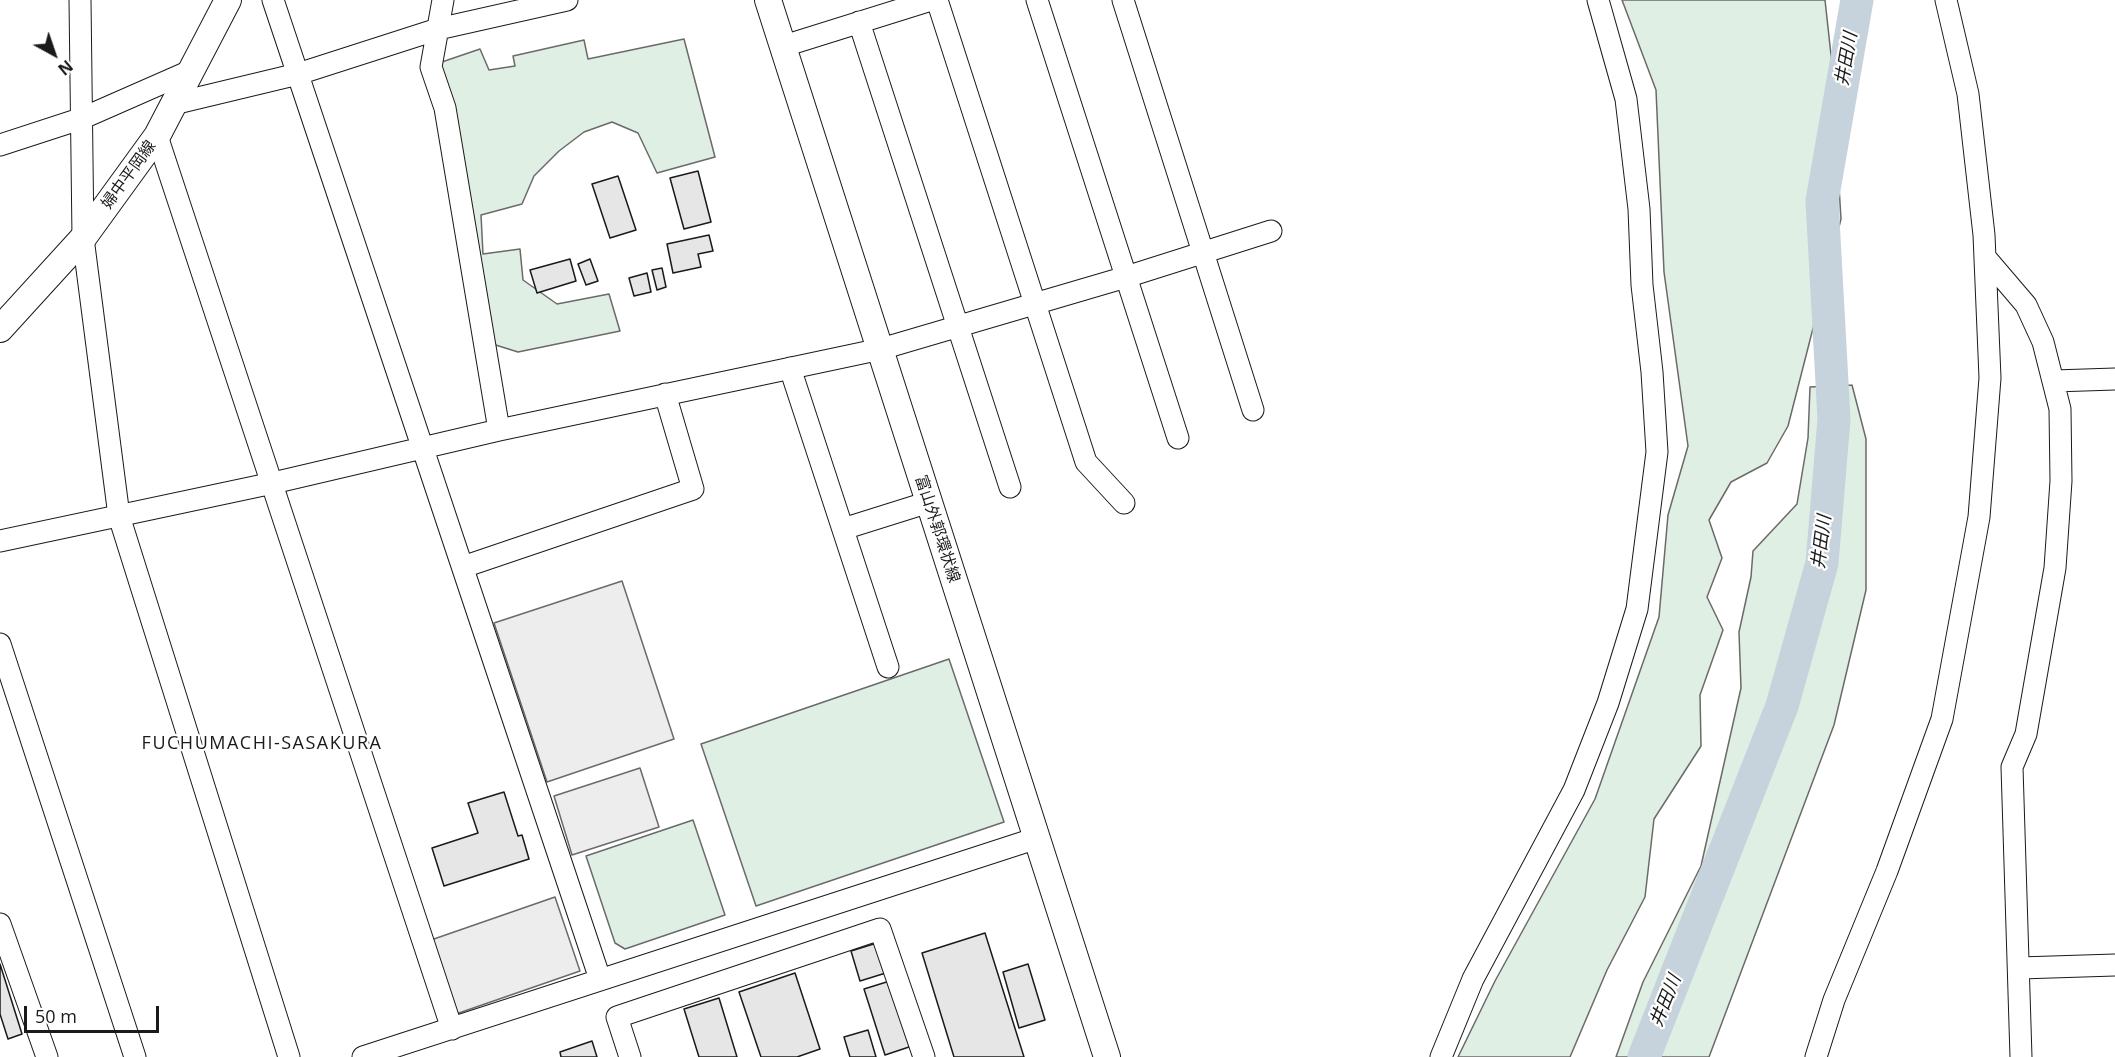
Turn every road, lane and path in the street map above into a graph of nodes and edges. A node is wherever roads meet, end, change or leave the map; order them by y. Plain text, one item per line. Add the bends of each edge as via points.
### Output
1 (80, 0) edge
2 (228, 0) edge
3 (273, 0) edge
4 (443, 0) edge
5 (567, 0) edge
6 (768, 0) edge
7 (931, 0) edge
8 (937, 0) edge
9 (1037, 0) edge
10 (1123, 0) edge
11 (1598, 0) edge
12 (1946, 0) edge
13 (859, 22) junction
14 (438, 29) junction
15 (784, 46) junction
16 (190, 71) junction
17 (298, 74) junction
18 (173, 104) junction
19 (83, 118) junction
20 (157, 136) junction
21 (0, 145) edge
22 (1271, 231) dead end
23 (83, 238) junction
24 (1202, 253) junction
25 (1985, 257) junction
26 (1126, 277) junction
27 (1036, 303) junction
28 (958, 326) junction
29 (0, 329) edge
30 (881, 349) junction
31 (790, 368) junction
32 (2115, 379) edge
33 (2054, 381) junction
34 (665, 394) junction
35 (1253, 410) dead end
36 (500, 430) junction
37 (1178, 438) dead end
38 (423, 447) junction
39 (273, 483) junction
40 (1010, 487) dead end
41 (929, 502) junction
42 (1124, 503) dead end
43 (119, 516) junction
44 (843, 528) junction
45 (0, 541) edge
46 (463, 567) junction
47 (0, 644) edge
48 (888, 667) dead end
49 (1037, 838) junction
50 (0, 924) edge
51 (2115, 965) edge
52 (2020, 968) junction
53 (600, 979) junction
54 (452, 1029) junction
55 (42, 1056) edge
56 (135, 1057) edge
57 (289, 1057) edge
58 (363, 1057) edge
59 (630, 1057) edge
60 (924, 1057) edge
61 (1107, 1057) edge
62 (1441, 1057) edge
63 (1816, 1057) edge
64 (2021, 1057) edge

1 - 19 street
2 - 16 main road, 婦中平岡線
3 - 17 street
4 - 14 street
5 - 14 street
6 - 15 main road, 富山外郭環状線
7 - 13 street
8 - 27 street
9 - 26 street
10 - 24 street
11 - 62 street via 1626,99 1652,372 1657,452 1637,609 1608,702 1574,790 1473,979
12 - 25 street via 1968,94
13 - 15 street
13 - 28 street
14 - 17 street
14 - 36 street via 431,68 445,108
15 - 30 main road, 富山外郭環状線
16 - 18 main road, 婦中平岡線
16 - 19 street
17 - 18 street
17 - 38 street
18 - 20 main road, 婦中平岡線
19 - 21 street
19 - 23 street
20 - 23 main road, 婦中平岡線
20 - 39 street
22 - 24 street
23 - 29 main road, 婦中平岡線
23 - 43 street
24 - 26 street
24 - 35 street
25 - 33 street via 2026,305 2043,342
25 - 63 street via 1990,378 1979,517 1942,719 1887,871 1834,1000
26 - 27 street
26 - 37 street
27 - 28 street
27 - 42 street via 1086,462
28 - 30 street
28 - 40 street
30 - 31 street
30 - 41 main road, 富山外郭環状線
31 - 34 street
31 - 44 street
32 - 33 street
33 - 52 street via 2060,409 2061,481 2055,568 2026,734 2012,767
34 - 36 street
34 - 46 street via 693,489
36 - 38 street
38 - 39 street
38 - 46 street
39 - 43 street
39 - 54 street
41 - 44 street
41 - 49 main road, 富山外郭環状線
43 - 45 street
43 - 57 street
44 - 48 street
46 - 53 street
47 - 56 street
49 - 53 street
49 - 61 main road, 富山外郭環状線
50 - 55 street
51 - 52 street
52 - 64 street
53 - 54 street
54 - 58 street
59 - 60 street via 617,1017 880,929

